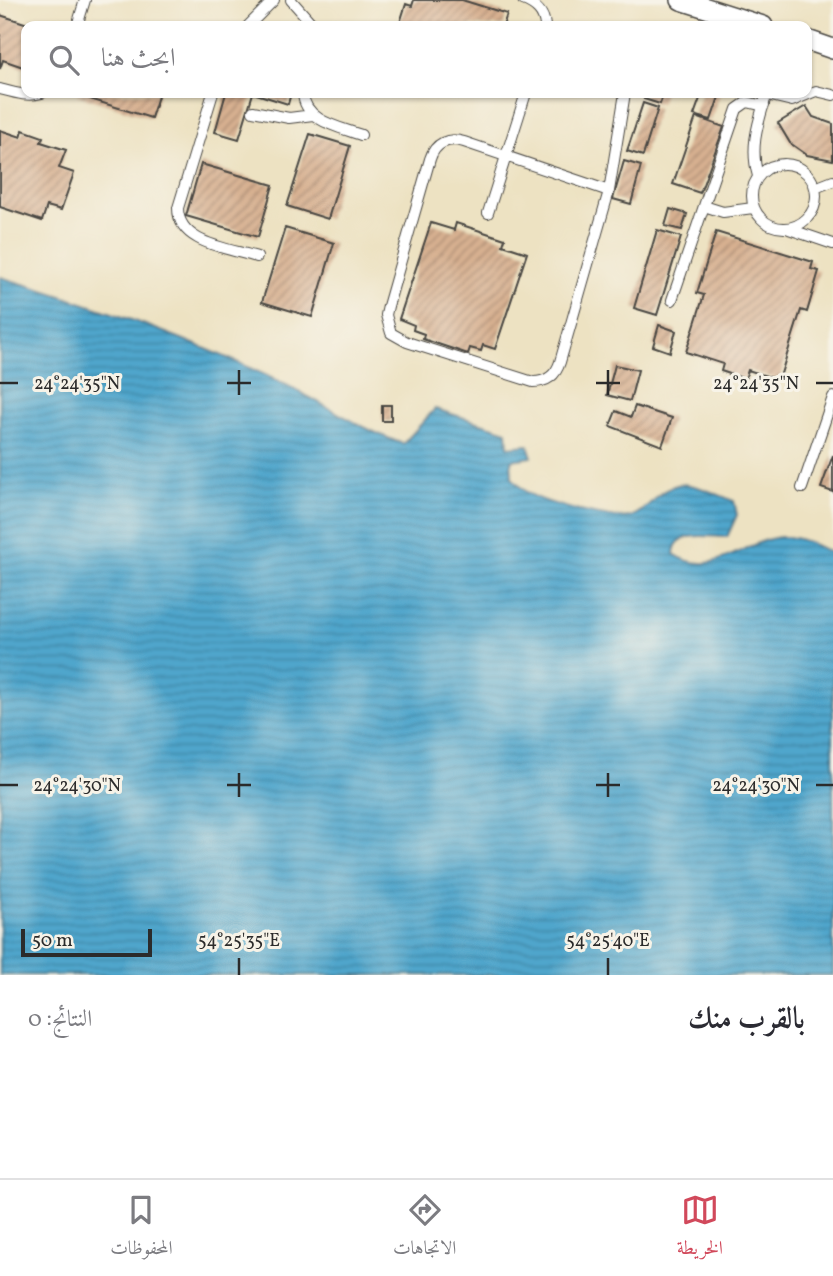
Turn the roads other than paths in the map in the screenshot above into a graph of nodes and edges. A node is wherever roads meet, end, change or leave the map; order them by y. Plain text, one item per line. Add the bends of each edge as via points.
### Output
1 (85, 0) edge
2 (274, 0) edge
3 (291, 0) edge
4 (523, 0) edge
5 (681, 0) edge
6 (79, 21) edge
7 (253, 21) edge
8 (310, 21) edge
9 (544, 21) edge
10 (747, 21) edge
11 (812, 42) edge
12 (833, 49) edge
13 (0, 89) edge
14 (812, 93) edge
15 (21, 95) edge
16 (833, 95) edge
17 (211, 98) edge
18 (304, 98) edge
19 (524, 98) edge
20 (624, 98) edge
21 (766, 98) edge
22 (799, 98) edge
23 (253, 111) dead end
24 (313, 115) junction
25 (361, 135) dead end
26 (505, 155) junction
27 (758, 176) junction
28 (833, 181) edge
29 (815, 188) junction
30 (609, 191) junction
31 (704, 206) junction
32 (753, 208) junction
33 (488, 213) dead end
34 (789, 228) junction
35 (833, 244) edge
36 (257, 257) dead end
37 (672, 300) dead end
38 (833, 397) edge
39 (802, 488) dead end

1 - 6 lane
2 - 7 lane
3 - 8 lane
4 - 9 lane via 539,9
5 - 10 street
11 - 12 street
13 - 15 lane
14 - 16 lane
17 - 36 lane via 178,216 191,236
18 - 24 lane
19 - 26 lane
20 - 30 lane
21 - 22 lane
21 - 27 lane via 754,141
21 - 31 lane via 737,109
23 - 24 lane via 289,118
24 - 25 lane
26 - 30 lane
26 - 30 lane via 457,140 442,142 432,152 386,315 398,339 526,380 547,379 558,369
26 - 33 lane
27 - 29 lane via 775,165 795,166
27 - 32 lane via 751,197
28 - 29 lane
29 - 34 lane via 814,209 799,225
31 - 32 lane via 723,212
31 - 37 lane
32 - 34 lane via 767,224
34 - 35 lane
38 - 39 lane

